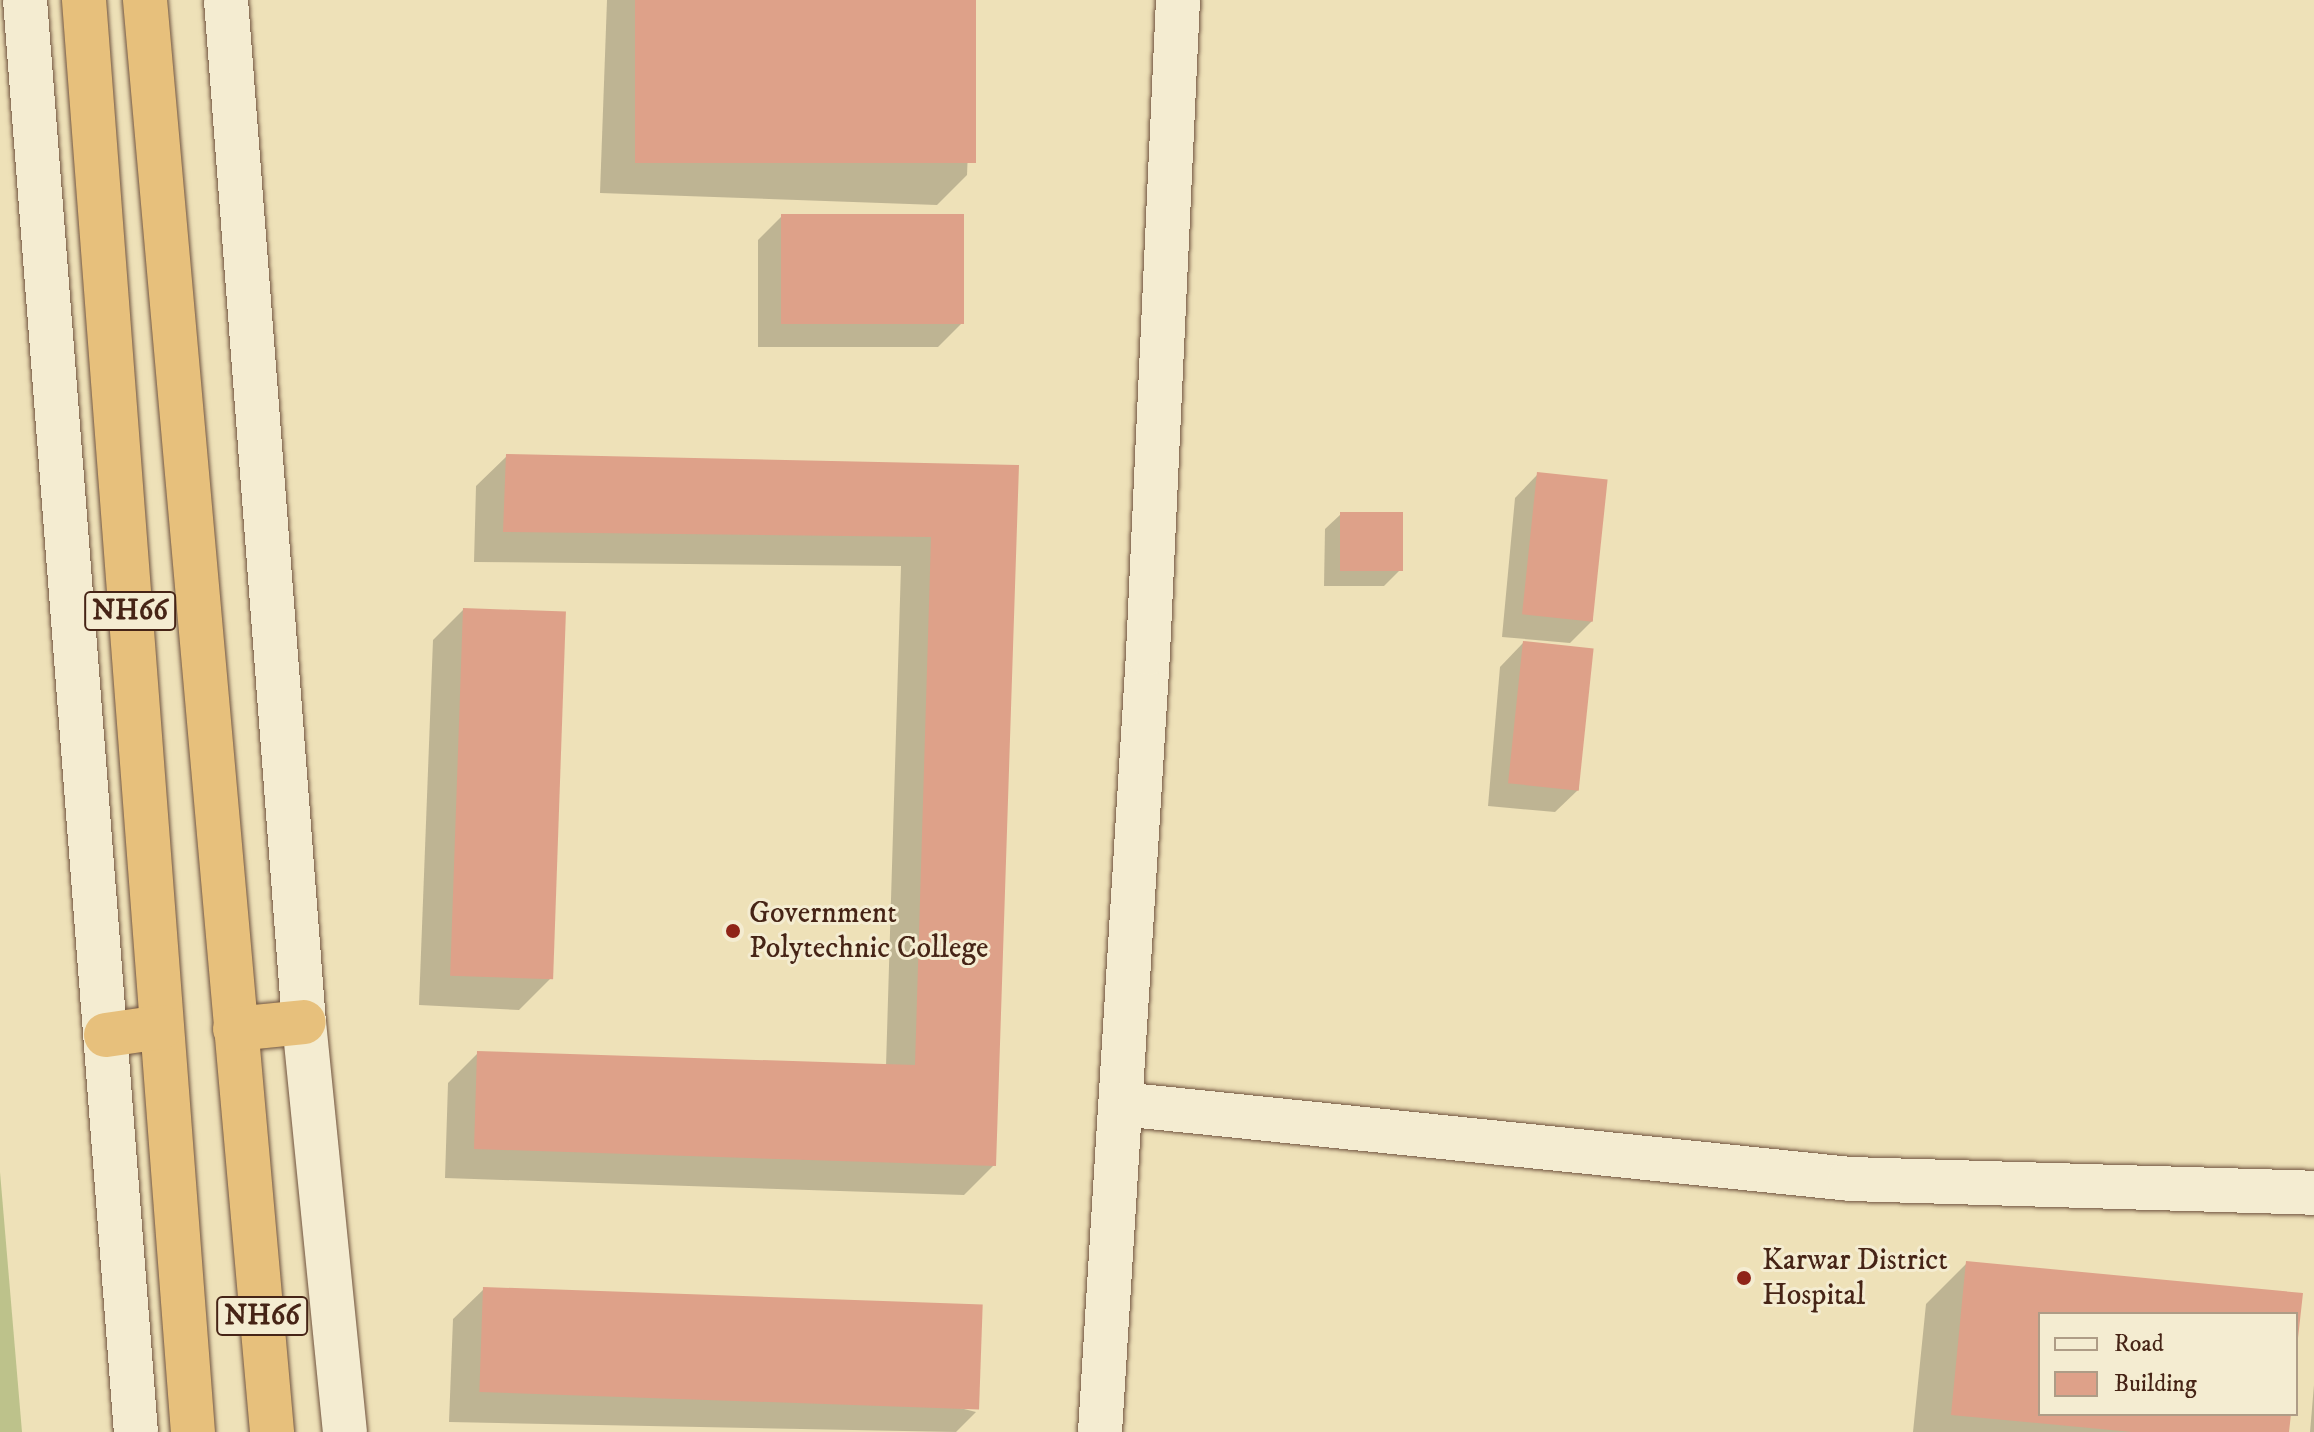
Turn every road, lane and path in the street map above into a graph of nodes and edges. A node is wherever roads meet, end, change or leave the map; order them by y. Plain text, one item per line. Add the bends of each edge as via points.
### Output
1 (25, 0) edge
2 (84, 0) edge
3 (145, 0) edge
4 (226, 0) edge
5 (1178, 0) edge
6 (304, 1022) junction
7 (161, 1027) junction
8 (235, 1029) junction
9 (106, 1035) junction
10 (1121, 1104) junction
11 (2314, 1193) edge
12 (136, 1432) edge
13 (193, 1432) edge
14 (272, 1432) edge
15 (345, 1432) edge
16 (1100, 1432) edge

1 - 9 street
2 - 7 highway, NH66
3 - 8 highway, NH66
4 - 6 street
5 - 10 street
6 - 8 highway
6 - 15 street
7 - 9 highway
7 - 13 highway, NH66
8 - 14 highway, NH66
9 - 12 street
10 - 11 street via 1850,1179
10 - 16 street

